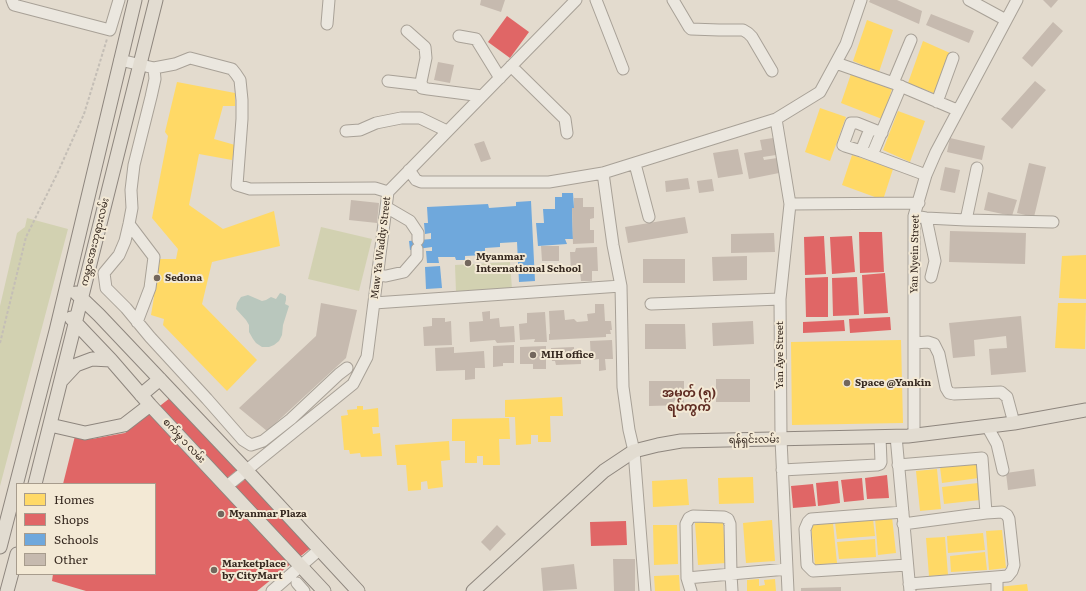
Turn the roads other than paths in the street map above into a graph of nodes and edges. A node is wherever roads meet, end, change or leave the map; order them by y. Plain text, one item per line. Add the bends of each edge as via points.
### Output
1 (12, 0) edge
2 (119, 0) edge
3 (135, 0) edge
4 (156, 0) edge
5 (329, 0) edge
6 (576, 0) edge
7 (596, 0) edge
8 (673, 0) edge
9 (861, 0) edge
10 (969, 0) edge
11 (1017, 0) edge
12 (1006, 20) junction
13 (327, 24) dead end
14 (407, 31) dead end
15 (459, 36) dead end
16 (911, 40) dead end
17 (953, 58) dead end
18 (120, 60) junction
19 (836, 63) junction
20 (140, 65) junction
21 (511, 66) junction
22 (154, 68) junction
23 (623, 69) dead end
24 (772, 70) dead end
25 (500, 78) junction
26 (388, 82) dead end
27 (422, 85) junction
28 (897, 85) junction
29 (482, 96) junction
30 (937, 102) junction
31 (957, 110) junction
32 (776, 120) junction
33 (870, 129) junction
34 (346, 131) dead end
35 (447, 131) junction
36 (567, 133) dead end
37 (882, 133) junction
38 (861, 151) junction
39 (872, 156) junction
40 (635, 164) junction
41 (977, 168) dead end
42 (409, 170) junction
43 (603, 173) junction
44 (926, 176) junction
45 (388, 192) junction
46 (919, 203) junction
47 (790, 204) junction
48 (386, 207) junction
49 (649, 217) dead end
50 (920, 217) junction
51 (966, 220) junction
52 (1053, 222) dead end
53 (129, 224) junction
54 (378, 275) junction
55 (931, 277) dead end
56 (67, 284) junction
57 (621, 286) junction
58 (81, 298) junction
59 (780, 299) junction
60 (374, 303) junction
61 (651, 304) dead end
62 (61, 309) junction
63 (75, 322) junction
64 (137, 322) junction
65 (914, 343) junction
66 (111, 360) junction
67 (347, 368) dead end
68 (160, 379) junction
69 (61, 382) junction
70 (141, 394) junction
71 (150, 405) junction
72 (1086, 410) edge
73 (1014, 423) junction
74 (50, 425) junction
75 (987, 426) junction
76 (914, 435) junction
77 (896, 436) junction
78 (880, 437) junction
79 (781, 439) junction
80 (634, 451) junction
81 (898, 465) junction
82 (246, 470) junction
83 (782, 470) junction
84 (1003, 470) dead end
85 (16, 483) edge
86 (35, 483) edge
87 (16, 485) edge
88 (227, 486) junction
89 (903, 512) junction
90 (986, 513) junction
91 (903, 524) junction
92 (0, 547) edge
93 (319, 550) junction
94 (16, 558) edge
95 (907, 564) junction
96 (301, 566) junction
97 (787, 569) junction
98 (731, 574) junction
99 (997, 577) junction
100 (687, 578) junction
101 (909, 587) edge
102 (7, 591) edge
103 (272, 591) edge
104 (324, 591) edge
105 (358, 591) edge
106 (473, 591) edge
107 (645, 591) edge
108 (691, 591) edge
109 (732, 591) edge
110 (788, 591) edge
111 (997, 591) edge

1 - 2 street via 14,5 110,30
3 - 18 main road, ကမ္ဘာအေးဘုရားလမ်း
4 - 20 main road, ကမ္ဘာအေးဘုရားလမ်း
5 - 13 street
6 - 21 street, Maw Ya Waddy Street
7 - 23 street
8 - 24 street via 691,28 742,30 748,33
9 - 19 street via 846,44
10 - 12 street
11 - 12 street, Yan Nyein Street
12 - 31 street, Yan Nyein Street
14 - 27 street via 425,47
15 - 25 street via 476,39
16 - 28 street
17 - 30 street
18 - 20 street
18 - 56 main road, ကမ္ဘာအေးဘုရားလမ်း
19 - 28 street
19 - 32 street via 820,92
20 - 22 street
20 - 58 main road, ကမ္ဘာအေးဘုရားလမ်း
21 - 25 street, Maw Ya Waddy Street
21 - 36 street via 565,119
22 - 45 street via 190,58 232,69 236,74 240,80 242,100 237,185 250,189 375,188
22 - 53 street via 155,79 134,165
25 - 29 street, Maw Ya Waddy Street
26 - 27 street
27 - 29 street via 422,88 428,90
28 - 30 street
28 - 37 street
29 - 35 street, Maw Ya Waddy Street
30 - 31 street
31 - 44 street, Yan Nyein Street
32 - 40 street
32 - 47 street, Yan Aye Street
33 - 37 street
33 - 38 street
33 - 38 street via 851,123 843,145
34 - 35 street via 360,130 376,123 401,118 420,118
35 - 42 street, Maw Ya Waddy Street
37 - 39 street
38 - 39 street
39 - 44 street
40 - 43 street
40 - 49 street
41 - 51 street
42 - 43 street via 416,180 421,182 549,182
42 - 45 street, Maw Ya Waddy Street
43 - 57 street
44 - 46 street, Yan Nyein Street
45 - 48 street, Maw Ya Waddy Street
46 - 47 street
46 - 50 street, Yan Nyein Street
47 - 59 street, Yan Aye Street
48 - 54 street, Maw Ya Waddy Street
48 - 54 street via 410,221 418,233 417,257 404,272
50 - 51 street
50 - 55 street via 935,261
50 - 65 street, Yan Nyein Street
51 - 52 street
53 - 64 street via 154,257 150,288
53 - 64 street via 119,255 104,273 106,288
54 - 60 street, Maw Ya Waddy Street
56 - 58 main road
56 - 62 main road
57 - 60 street
57 - 80 street via 623,387
58 - 63 main road, ကမ္ဘာအေးဘုရားလမ်း
58 - 68 main road
59 - 61 street
59 - 79 street, Yan Aye Street
60 - 82 street, Maw Ya Waddy Street via 368,357 353,384
62 - 63 main road, စက်မှု ၁ လမ်း
62 - 85 main road
63 - 66 main road, စက်မှု ၁ လမ်း
63 - 69 main road, ကမ္ဘာအေးဘုရားလမ်း
64 - 67 street via 242,440 250,445 263,441 291,419
65 - 73 street via 934,344 949,392 1001,392 1008,397
65 - 76 street, Yan Nyein Street
66 - 69 main road via 92,360 76,365
66 - 70 main road, စက်မှု ၁ လမ်း
68 - 70 main road
68 - 82 main road
69 - 74 main road, ကမ္ဘာအေးဘုရားလမ်း
70 - 71 main road, စက်မှု ၁ လမ်း
71 - 74 main road via 124,425 85,433
71 - 88 main road, စက်မှု ၁ လမ်း
72 - 73 main road, ရန်ရှင်းလမ်း
73 - 75 main road, ရန်ရှင်းလမ်း
74 - 86 main road, ကမ္ဘာအေးဘုရားလမ်း
75 - 76 main road, ရန်ရှင်းလမ်း
75 - 84 street via 997,444
76 - 77 main road, ရန်ရှင်းလမ်း
77 - 78 main road, ရန်ရှင်းလမ်း
77 - 81 street
78 - 79 main road, ရန်ရှင်းလမ်း
78 - 83 street via 880,464
79 - 80 main road, ရန်ရှင်းလမ်း via 681,442
79 - 83 street, Yan Aye Street
80 - 106 main road, ရန်ရှင်းလမ်း via 604,471
80 - 107 street
81 - 89 street
81 - 90 street via 982,458
82 - 88 street, Maw Ya Waddy Street
82 - 93 main road
83 - 97 street, Yan Aye Street
87 - 92 main road
88 - 96 main road, စက်မှု ၁ လမ်း
89 - 91 street
89 - 95 street via 811,519 805,529 808,565 812,571
90 - 91 street
90 - 99 street via 1002,512 1009,519 1014,565 1008,576
91 - 95 street
93 - 96 street
93 - 105 main road
94 - 102 main road
95 - 101 street
96 - 103 street
96 - 104 main road, စက်မှု ၁ လမ်း
97 - 98 street
97 - 110 street, Yan Aye Street
98 - 100 street
98 - 100 street via 728,519 693,516 686,524
98 - 109 street
99 - 101 street
99 - 111 street
100 - 108 street

